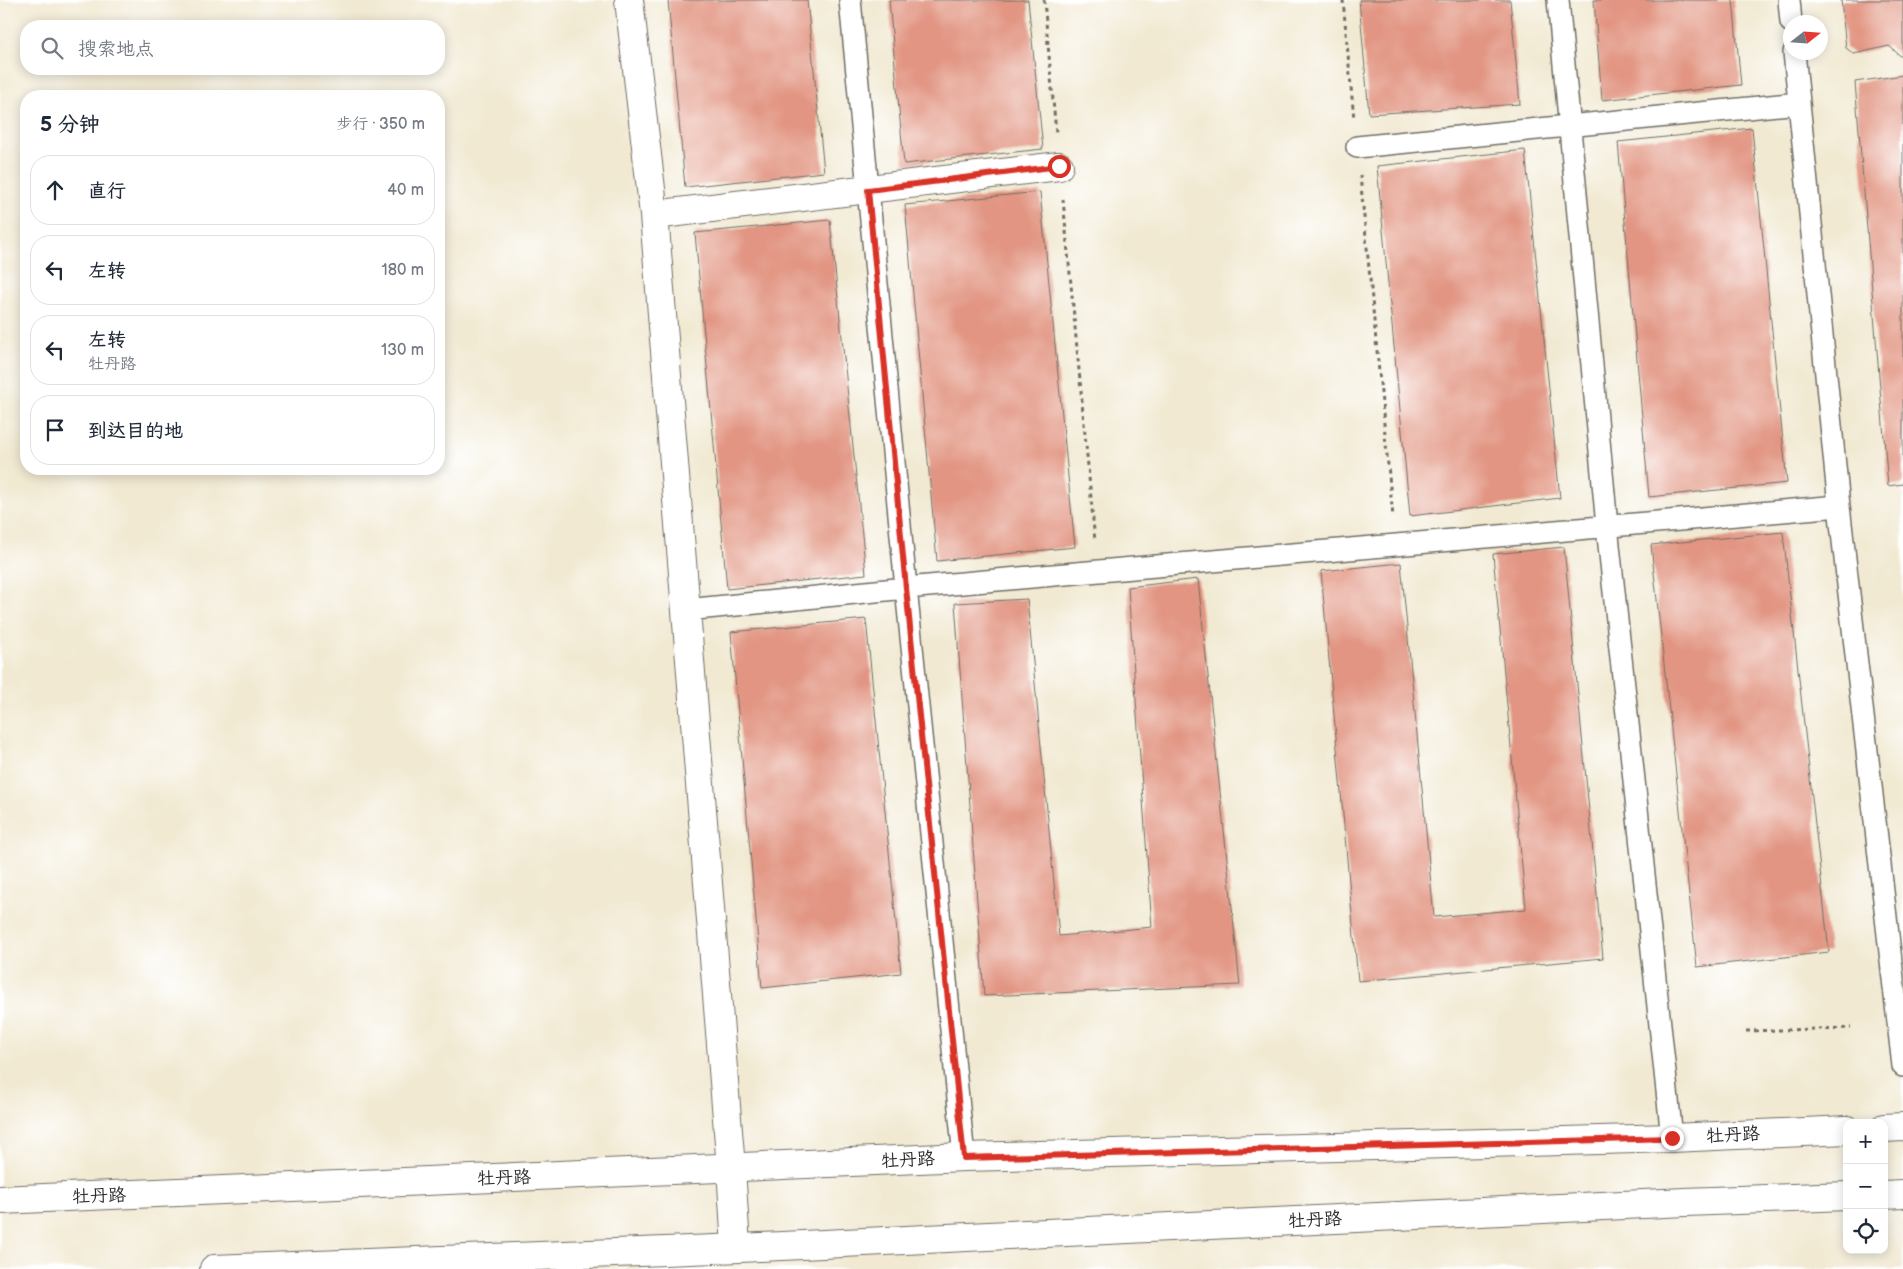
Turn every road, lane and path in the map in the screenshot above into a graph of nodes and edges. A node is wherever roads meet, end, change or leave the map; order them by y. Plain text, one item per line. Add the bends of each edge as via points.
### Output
1 (630, 0) edge
2 (850, 0) edge
3 (1044, 0) edge
4 (1558, 0) edge
5 (1789, 0) edge
6 (1790, 15) edge
7 (1795, 60) edge
8 (1799, 103) junction
9 (1570, 125) junction
10 (1357, 147) dead end
11 (1059, 166) junction
12 (868, 190) junction
13 (654, 215) junction
14 (1377, 354) dead end
15 (1839, 506) junction
16 (1393, 522) dead end
17 (1607, 526) junction
18 (1096, 550) dead end
19 (906, 588) junction
20 (686, 610) junction
21 (1851, 1028) dead end
22 (1746, 1031) dead end
23 (1903, 1066) edge
24 (1903, 1127) edge
25 (1888, 1128) edge
26 (1843, 1130) edge
27 (1672, 1138) junction
28 (964, 1158) junction
29 (731, 1168) junction
30 (1903, 1194) edge
31 (1888, 1195) edge
32 (1843, 1196) edge
33 (0, 1200) edge
34 (736, 1247) junction
35 (214, 1269) edge

1 - 13 main road
2 - 12 lane
3 - 11 path
4 - 9 lane
5 - 6 lane
7 - 8 lane
8 - 9 lane
8 - 15 lane
9 - 10 lane
9 - 17 lane
11 - 12 main road
11 - 18 path
12 - 13 main road
12 - 19 lane
13 - 20 main road
14 - 16 path
15 - 17 lane
15 - 23 lane
17 - 19 lane
17 - 27 lane
19 - 20 lane
19 - 28 lane
20 - 29 main road
21 - 22 path
24 - 25 main road
26 - 27 main road, 牡丹路
27 - 28 main road, 牡丹路
28 - 29 main road, 牡丹路
29 - 33 main road, 牡丹路
29 - 34 main road
30 - 31 main road
32 - 34 main road, 牡丹路
34 - 35 main road, 牡丹路

